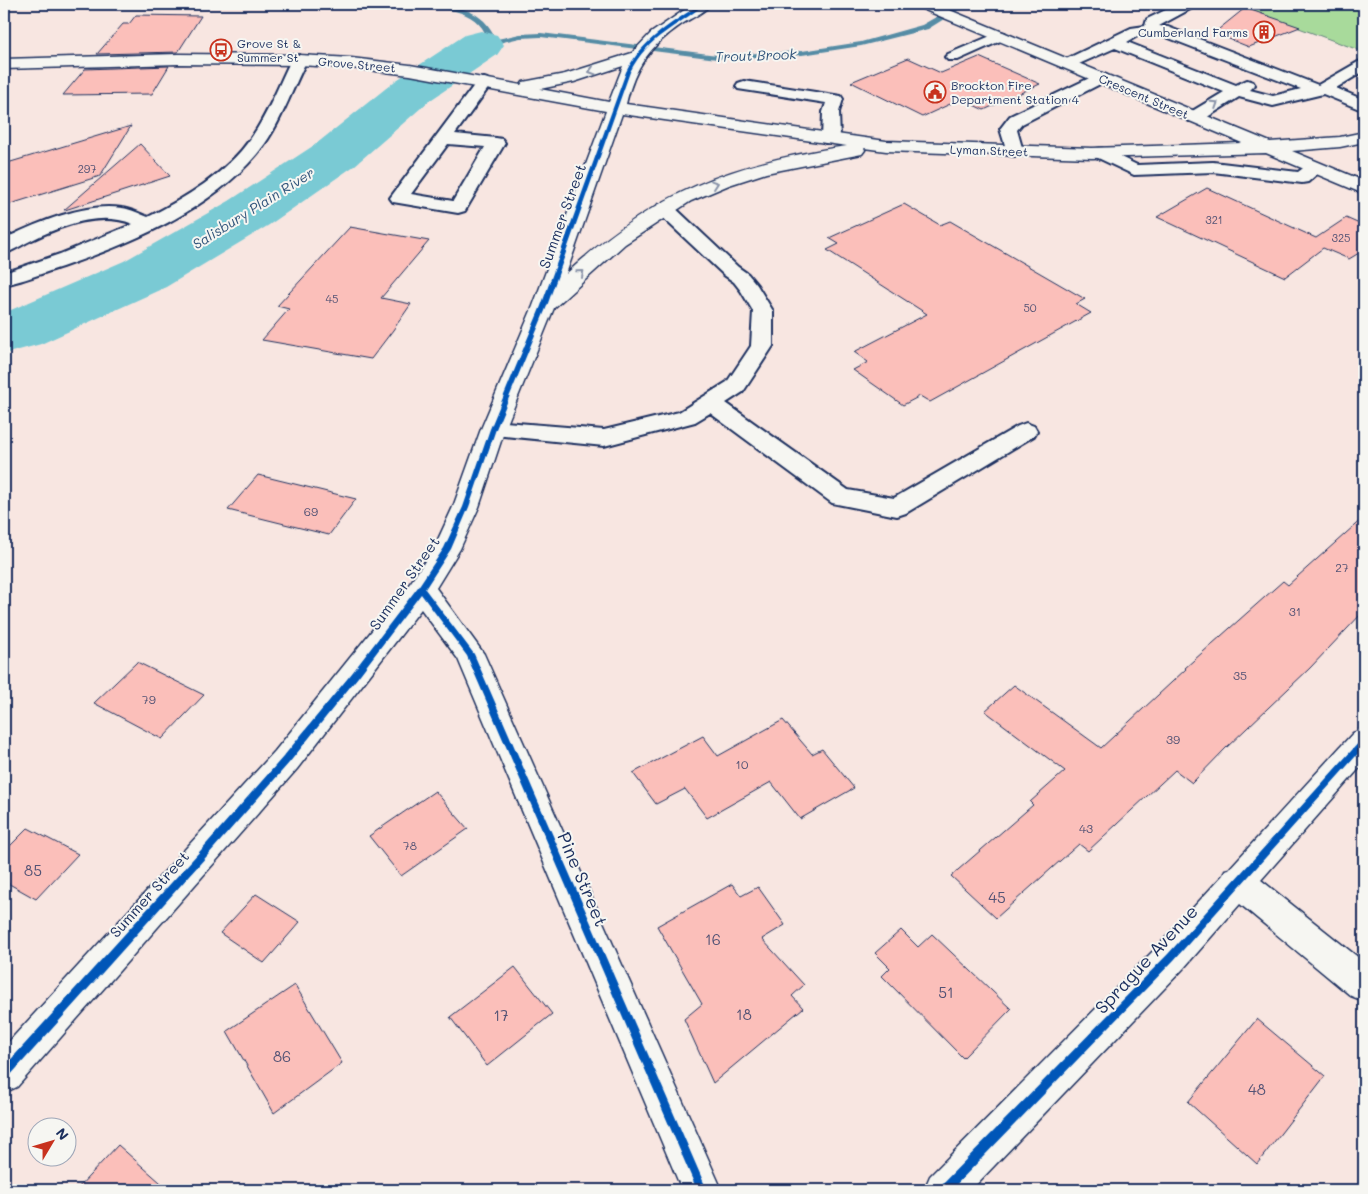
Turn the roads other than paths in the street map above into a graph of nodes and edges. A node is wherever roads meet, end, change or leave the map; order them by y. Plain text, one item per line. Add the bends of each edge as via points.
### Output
1 (703, 4) edge
2 (924, 4) edge
3 (1190, 4) edge
4 (1152, 30) junction
5 (1000, 36) junction
6 (1115, 42) junction
7 (638, 56) junction
8 (953, 57) dead end
9 (299, 60) junction
10 (4, 64) edge
11 (1067, 64) junction
12 (1364, 65) edge
13 (1100, 78) junction
14 (477, 82) junction
15 (744, 86) dead end
16 (513, 88) junction
17 (1241, 88) junction
18 (1321, 89) junction
19 (1364, 106) edge
20 (616, 108) junction
21 (1195, 117) junction
22 (1364, 137) edge
23 (443, 138) junction
24 (831, 139) junction
25 (886, 146) junction
26 (1268, 148) junction
27 (1014, 151) junction
28 (1102, 153) junction
29 (1316, 168) junction
30 (1364, 188) edge
31 (665, 209) junction
32 (148, 223) junction
33 (4, 248) edge
34 (4, 279) edge
35 (544, 306) junction
36 (710, 402) junction
37 (494, 429) junction
38 (1026, 431) dead end
39 (421, 589) junction
40 (1364, 742) edge
41 (1237, 881) junction
42 (1364, 984) edge
43 (4, 1074) edge
44 (702, 1190) edge
45 (944, 1190) edge

1 - 7 main road, Summer Street via 659,35
2 - 5 main road, Crescent Street
3 - 4 lane via 1152,22
4 - 6 lane via 1136,31
4 - 18 lane via 1163,30 1173,38 1289,82
5 - 8 lane
5 - 11 main road, Crescent Street
6 - 11 lane
6 - 17 lane via 1147,50
7 -> 16 main road via 568,78
7 - 20 main road, Summer Street via 622,86
9 - 10 main road, Grove Street
9 - 14 main road, Grove Street via 410,70
9 - 32 lane via 264,130 241,162 206,190
11 - 13 main road, Crescent Street
12 - 18 lane
13 - 21 main road, Crescent Street
13 - 27 lane via 1016,120 1008,129
14 - 16 main road, Grove Street
14 - 23 lane
15 - 24 lane via 835,99 831,112
16 - 20 main road, Grove Street
17 - 18 lane via 1273,101
21 -> 17 lane
18 - 19 lane
20 - 24 main road, Lyman Street
20 - 35 main road, Summer Street
21 - 26 main road, Crescent Street
22 - 26 main road, Lyman Street
23 - 23 lane via 427,161 400,198 458,206 496,143
24 - 25 main road, Lyman Street
25 - 27 main road, Lyman Street
31 -> 25 main road via 703,188 744,174 825,154
26 - 28 main road, Lyman Street
26 - 29 main road, Crescent Street
27 - 28 main road, Lyman Street
28 - 29 lane via 1134,170 1213,167 1302,178
29 - 30 main road, Crescent Street
35 -> 31 main road via 626,233
31 - 36 lane via 741,278 763,311 762,346 735,387
32 - 33 lane via 121,213 91,213 37,230
32 - 34 lane via 71,257
35 - 37 main road, Summer Street
36 - 37 lane via 687,418 604,438
36 - 38 lane via 841,497 897,507
37 - 39 main road, Summer Street via 447,549
39 - 43 main road, Summer Street via 286,760
39 - 44 main road, Pine Street via 470,654
40 - 41 main road, Sprague Avenue
41 - 42 main road
41 - 45 main road, Sprague Avenue via 1171,957

